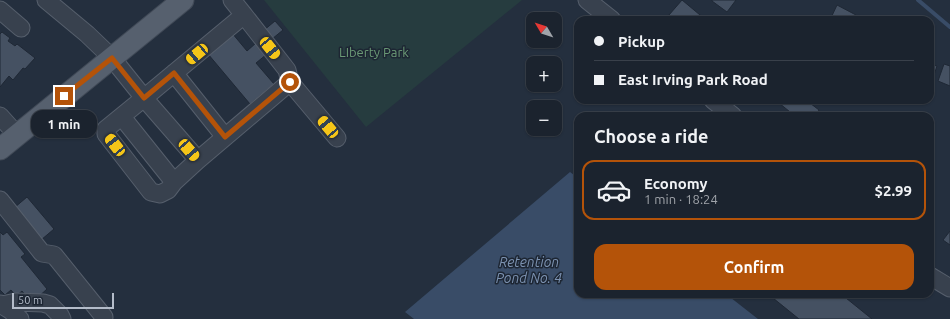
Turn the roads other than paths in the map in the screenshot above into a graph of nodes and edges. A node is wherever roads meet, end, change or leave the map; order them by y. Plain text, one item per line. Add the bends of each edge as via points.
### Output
1 (46, 0) edge
2 (183, 0) edge
3 (232, 0) edge
4 (587, 0) edge
5 (0, 10) edge
6 (244, 15) junction
7 (607, 16) edge
8 (21, 28) dead end
9 (112, 58) junction
10 (174, 73) junction
11 (290, 82) junction
12 (144, 98) junction
13 (720, 104) edge
14 (729, 112) edge
15 (0, 116) edge
16 (122, 117) junction
17 (17, 135) junction
18 (225, 137) junction
19 (337, 138) dead end
20 (0, 149) edge
21 (198, 160) junction
22 (174, 182) junction
23 (0, 200) edge
24 (934, 278) edge
25 (950, 288) edge
26 (1, 304) edge
27 (104, 317) dead end
28 (20, 319) edge
29 (62, 319) edge

1 - 9 street
2 - 9 main road
3 - 6 street
4 - 7 street
5 - 8 street
6 - 10 street
6 - 11 street via 287,70
9 - 12 street
9 - 17 main road
10 - 12 street
10 - 18 street
11 - 18 street
11 - 19 street
12 - 16 street
12 - 21 street
13 - 14 street
15 - 17 street
16 - 22 street
16 - 22 street via 106,129 106,134 151,192 160,194 168,190
17 - 20 main road
18 - 21 street
21 - 22 street
23 - 27 street via 42,253 54,255
24 - 25 street
26 - 28 street
26 - 29 street via 43,303 50,305

